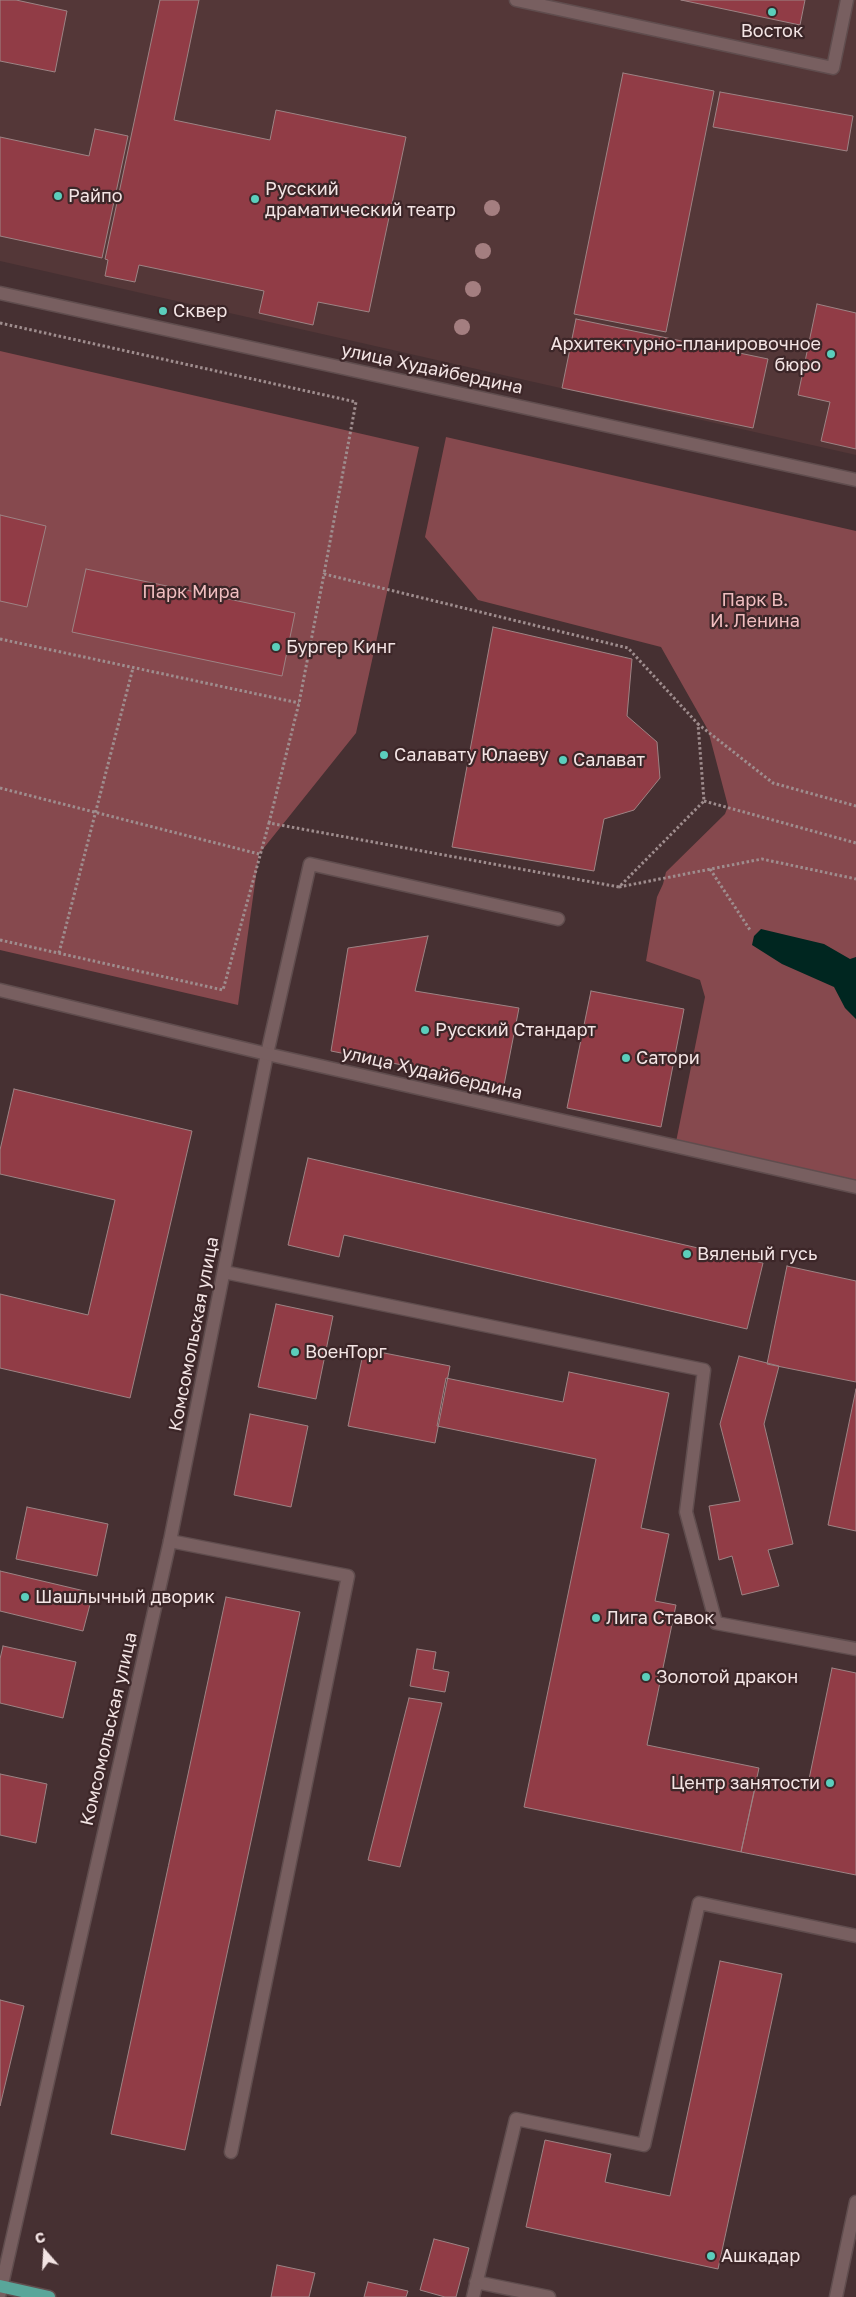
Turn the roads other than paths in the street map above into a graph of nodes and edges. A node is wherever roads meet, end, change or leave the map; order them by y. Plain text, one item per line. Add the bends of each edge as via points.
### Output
1 (516, 0) edge
2 (847, 0) edge
3 (0, 293) edge
4 (856, 480) edge
5 (558, 919) dead end
6 (0, 990) edge
7 (267, 1054) junction
8 (856, 1187) edge
9 (224, 1272) junction
10 (170, 1541) junction
11 (856, 1649) edge
12 (856, 1936) edge
13 (231, 2152) dead end
14 (856, 2202) edge
15 (476, 2282) junction
16 (0, 2289) edge
17 (49, 2297) edge
18 (473, 2297) edge
19 (548, 2297) edge
20 (836, 2297) edge

1 - 2 street via 834,68
3 - 4 street, улица Худайбердина
5 - 7 street, Комсомольская улица via 310,864
6 - 7 street, улица Худайбердина
7 - 8 street, улица Худайбердина
7 - 9 street, Комсомольская улица
9 - 10 street, Комсомольская улица
9 - 11 street via 704,1370 686,1512 716,1623
10 - 13 street via 348,1576
10 - 16 street, Комсомольская улица
12 - 15 street via 699,1903 644,2145 516,2119
14 - 20 street
15 - 18 street
15 - 19 street
16 - 17 main road

